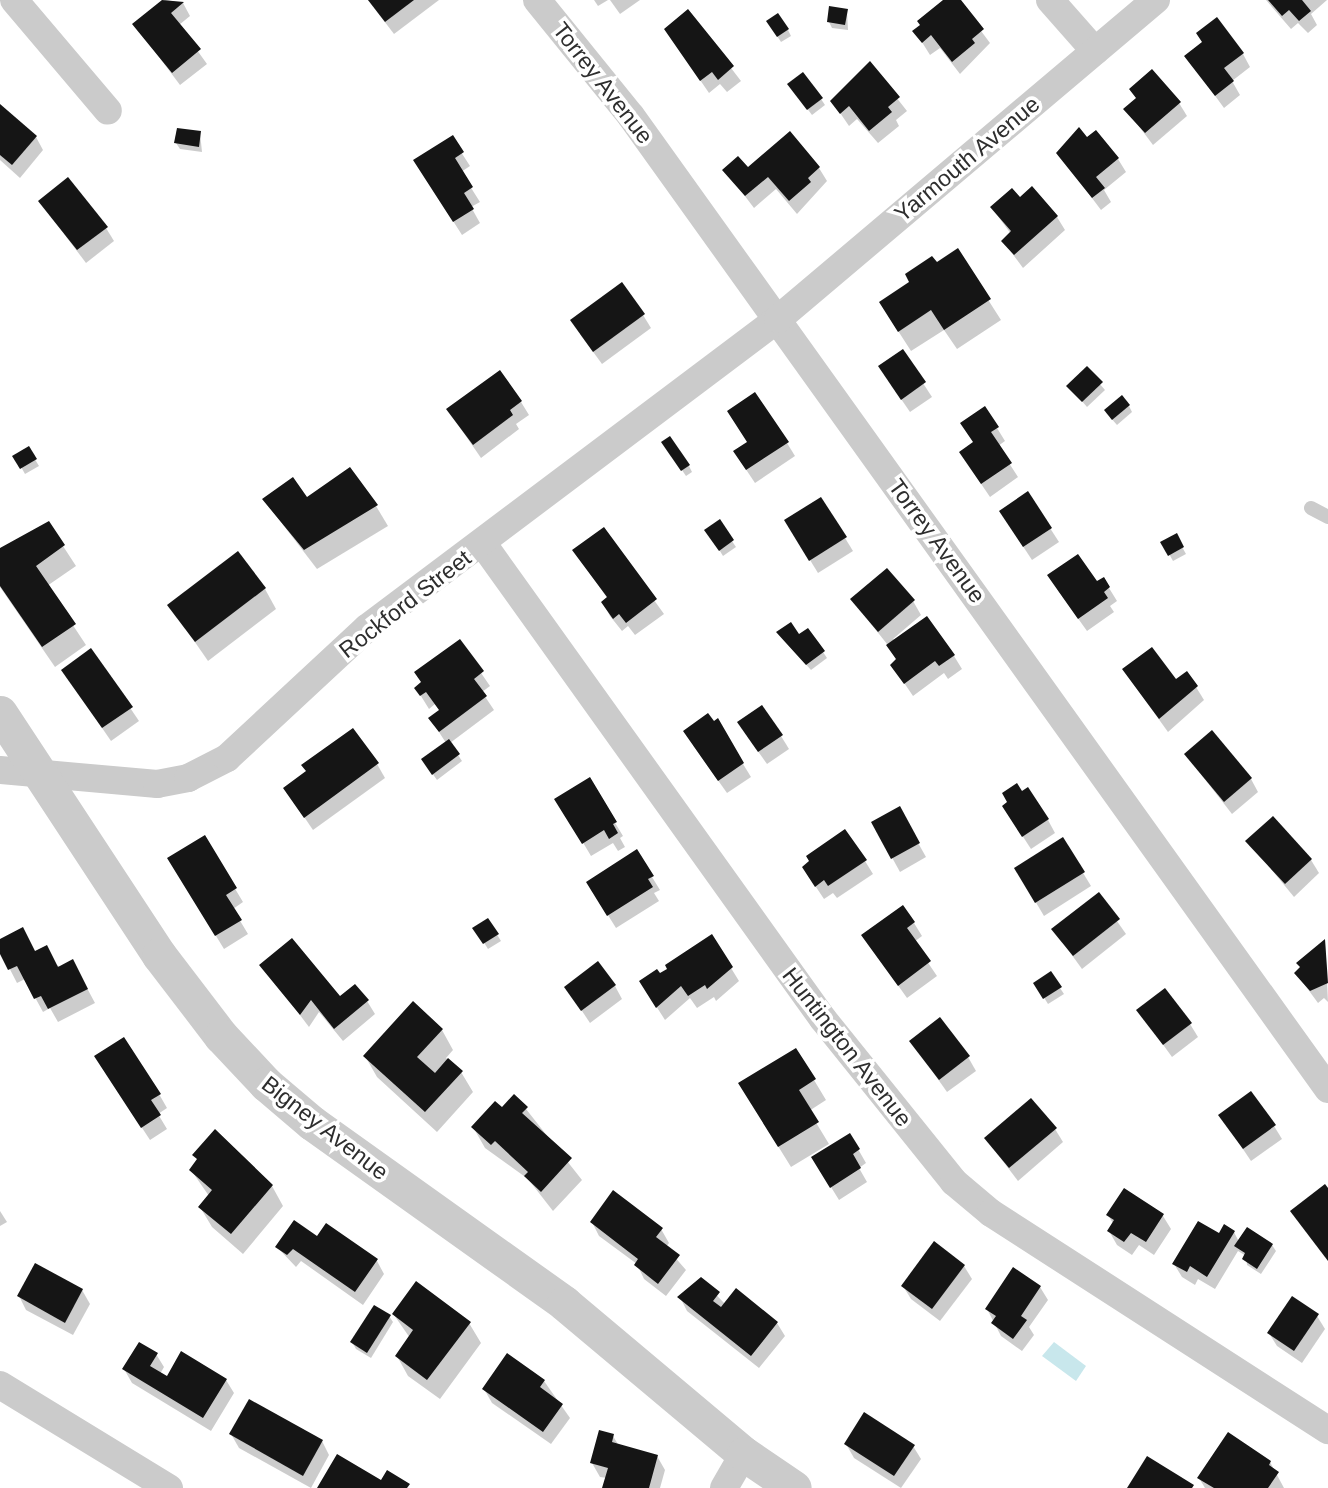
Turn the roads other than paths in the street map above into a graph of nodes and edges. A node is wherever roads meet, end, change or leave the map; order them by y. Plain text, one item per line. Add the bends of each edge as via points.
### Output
1 (14, 0) edge
2 (537, 0) edge
3 (1050, 0) edge
4 (1156, 0) edge
5 (1095, 51) junction
6 (108, 111) dead end
7 (778, 319) junction
8 (1311, 508) dead end
9 (1328, 517) edge
10 (483, 544) junction
11 (0, 713) edge
12 (0, 770) edge
13 (38, 772) junction
14 (1328, 1088) edge
15 (0, 1385) edge
16 (1328, 1430) edge
17 (744, 1454) junction
18 (170, 1488) edge
19 (724, 1488) edge
20 (794, 1488) edge

1 - 6 street
2 - 7 street, Torrey Avenue via 631,116
3 - 5 street
4 - 5 street, Yarmouth Avenue
5 - 7 street, Yarmouth Avenue
7 - 10 street, Rockford Street
7 - 14 street, Torrey Avenue
8 - 9 lane
10 - 13 street, Rockford Street via 367,628 255,736 212,767 174,783 157,784
10 - 16 street, Huntington Avenue via 823,1019 954,1182 990,1213
11 - 13 street, Bigney Avenue
12 - 13 street, Rockford Street
13 - 17 street, Bigney Avenue via 159,955 221,1036 266,1084 312,1123 564,1303
15 - 18 street
17 - 19 street
17 - 20 street, Bigney Avenue

